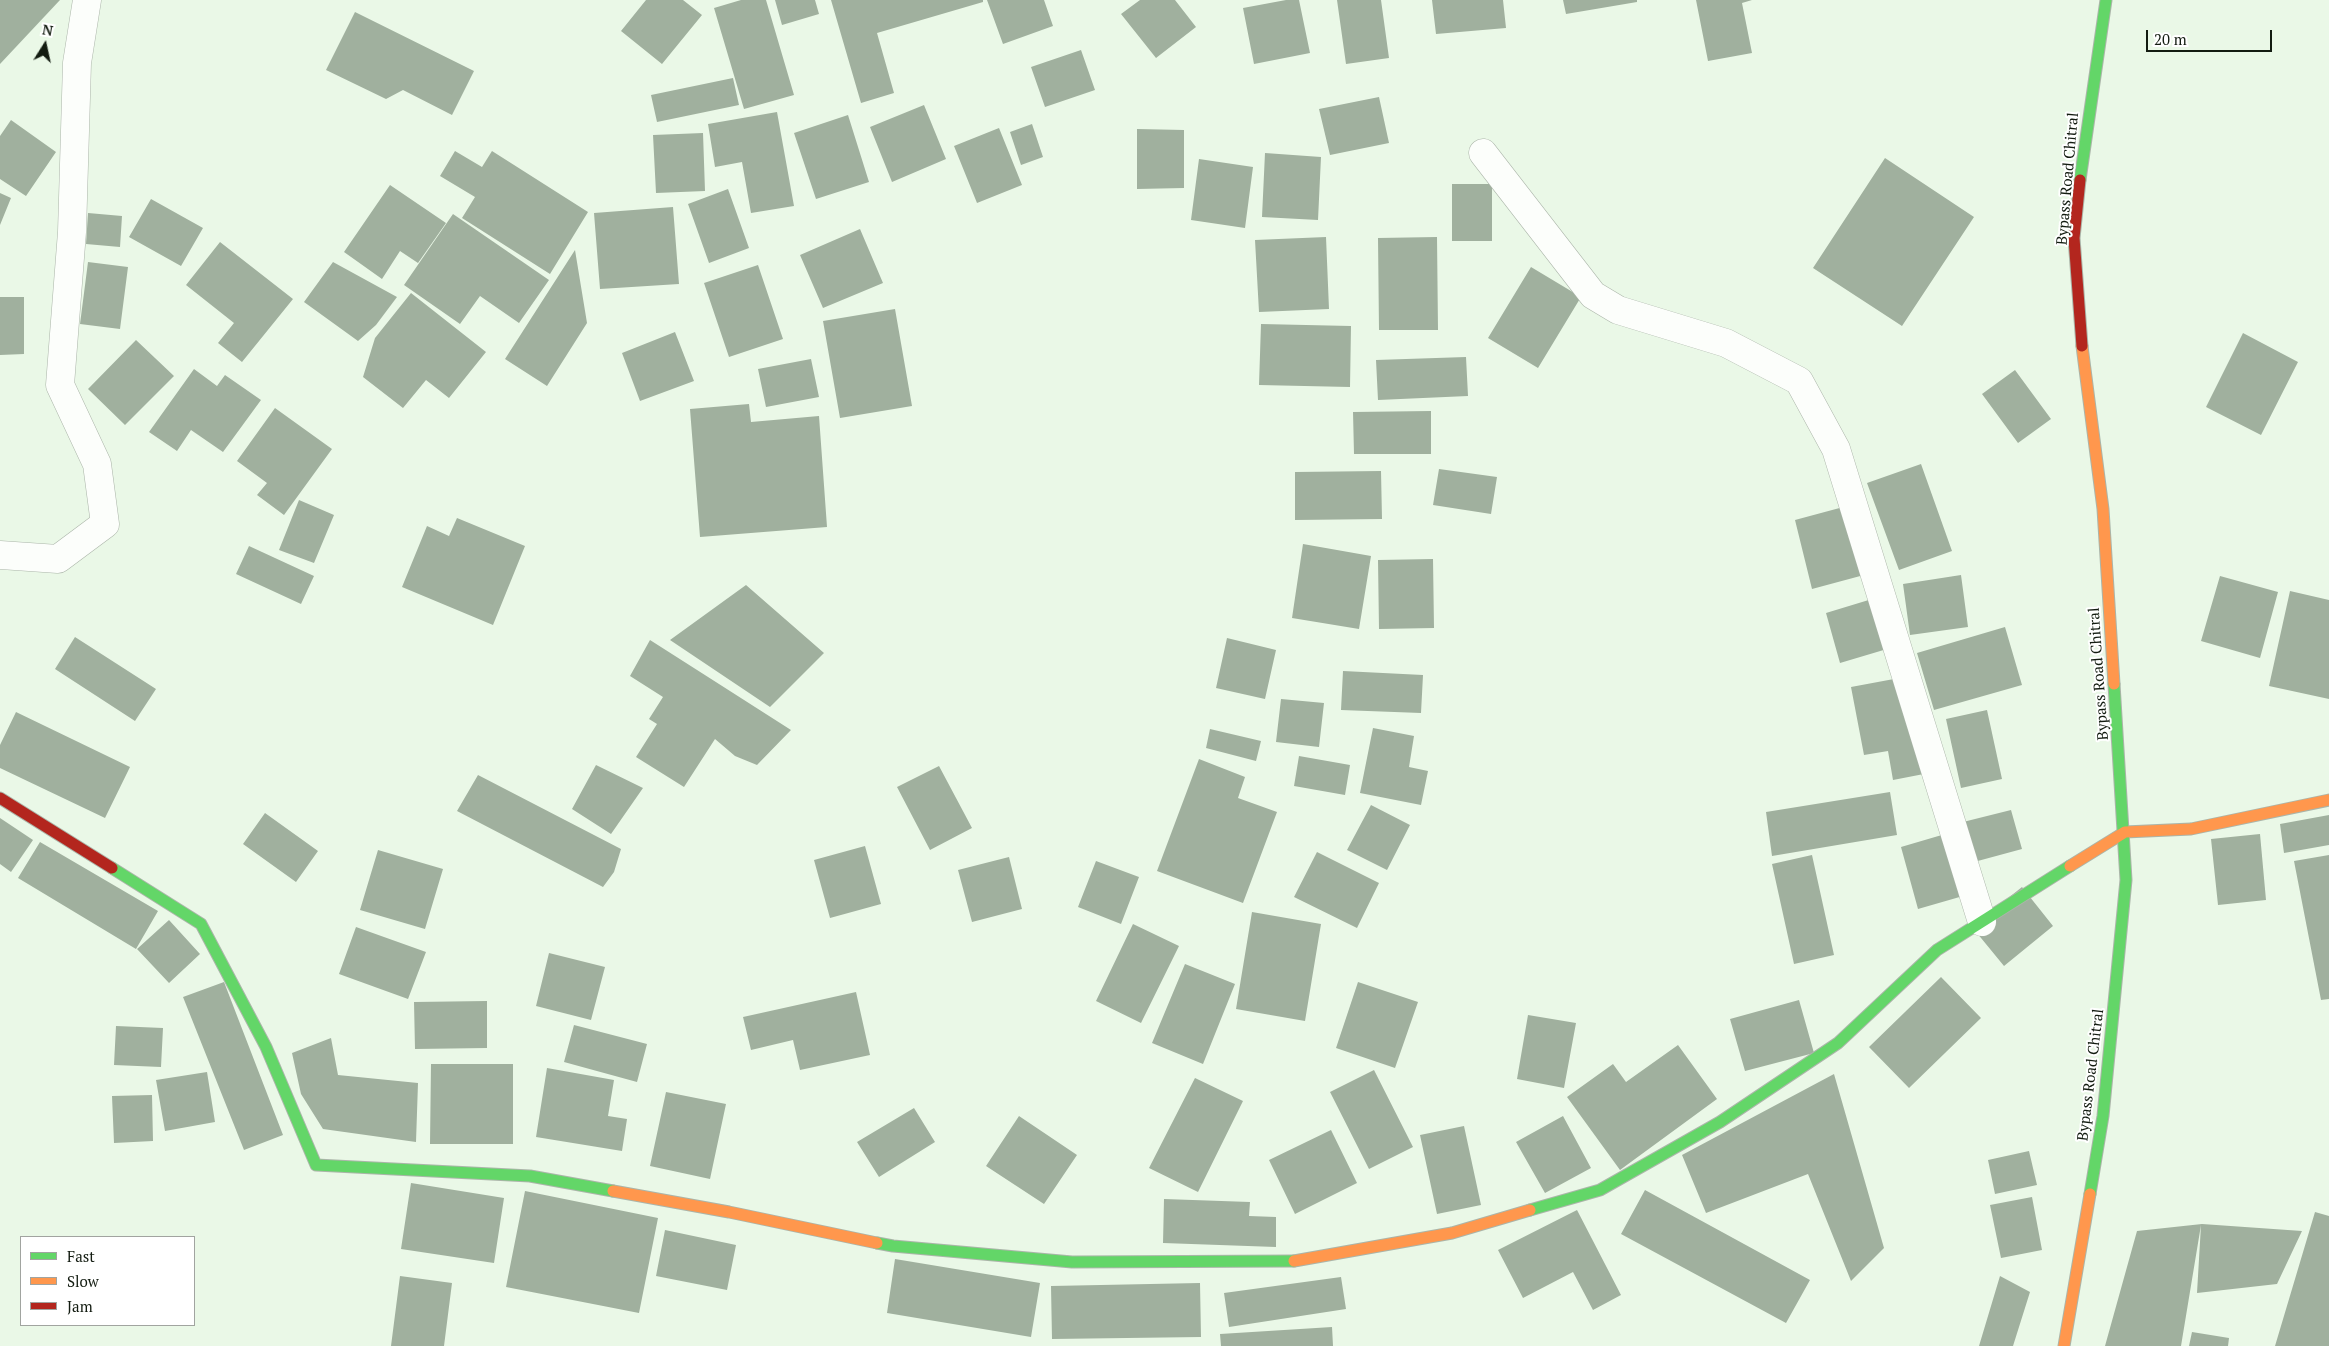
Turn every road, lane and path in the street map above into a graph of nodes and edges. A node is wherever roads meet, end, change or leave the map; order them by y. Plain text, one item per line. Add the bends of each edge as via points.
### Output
1 (87, 0) edge
2 (2106, 0) edge
3 (1483, 153) dead end
4 (0, 555) edge
5 (0, 798) edge
6 (2329, 800) edge
7 (2125, 832) junction
8 (1982, 922) junction
9 (2064, 1346) edge

1 - 4 street via 77,63 72,232 60,385 97,464 105,524 58,560
2 - 7 street, Bypass Road Chitral via 2082,156 2074,238 2083,354 2103,508
3 - 8 street via 1593,295 1618,310 1726,343 1799,381 1836,449
5 - 8 street via 201,924 266,1047 316,1165 530,1176 893,1246 1072,1262 1286,1263 1452,1233 1600,1190 1720,1122 1838,1043 1937,950
6 - 7 street via 2191,829
7 - 8 street
7 - 9 street, Bypass Road Chitral via 2126,880 2103,1116

